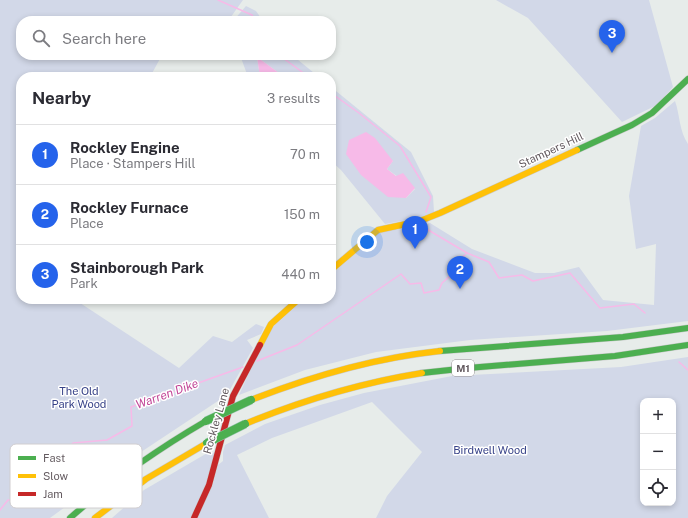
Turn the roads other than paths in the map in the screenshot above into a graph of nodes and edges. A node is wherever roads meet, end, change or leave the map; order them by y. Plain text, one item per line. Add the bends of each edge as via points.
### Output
1 (688, 79) edge
2 (336, 266) edge
3 (293, 304) edge
4 (688, 328) edge
5 (688, 345) edge
6 (142, 461) edge
7 (142, 482) edge
8 (81, 508) edge
9 (108, 508) edge
10 (70, 518) edge
11 (95, 518) edge
12 (194, 518) edge

1 - 2 main road, Stampers Hill via 652,113 632,125 440,213 411,224 378,230
3 - 12 main road, Rockley Lane via 271,324 239,383 233,396 209,485
4 - 6 main road, M1, bridge via 632,336 482,346 358,364 306,378 251,400 206,421
5 - 7 main road, M1, bridge via 618,356 469,367 395,377 335,391 277,410 245,424 207,443
8 - 10 main road, M1, bridge
9 - 11 main road, M1, bridge

